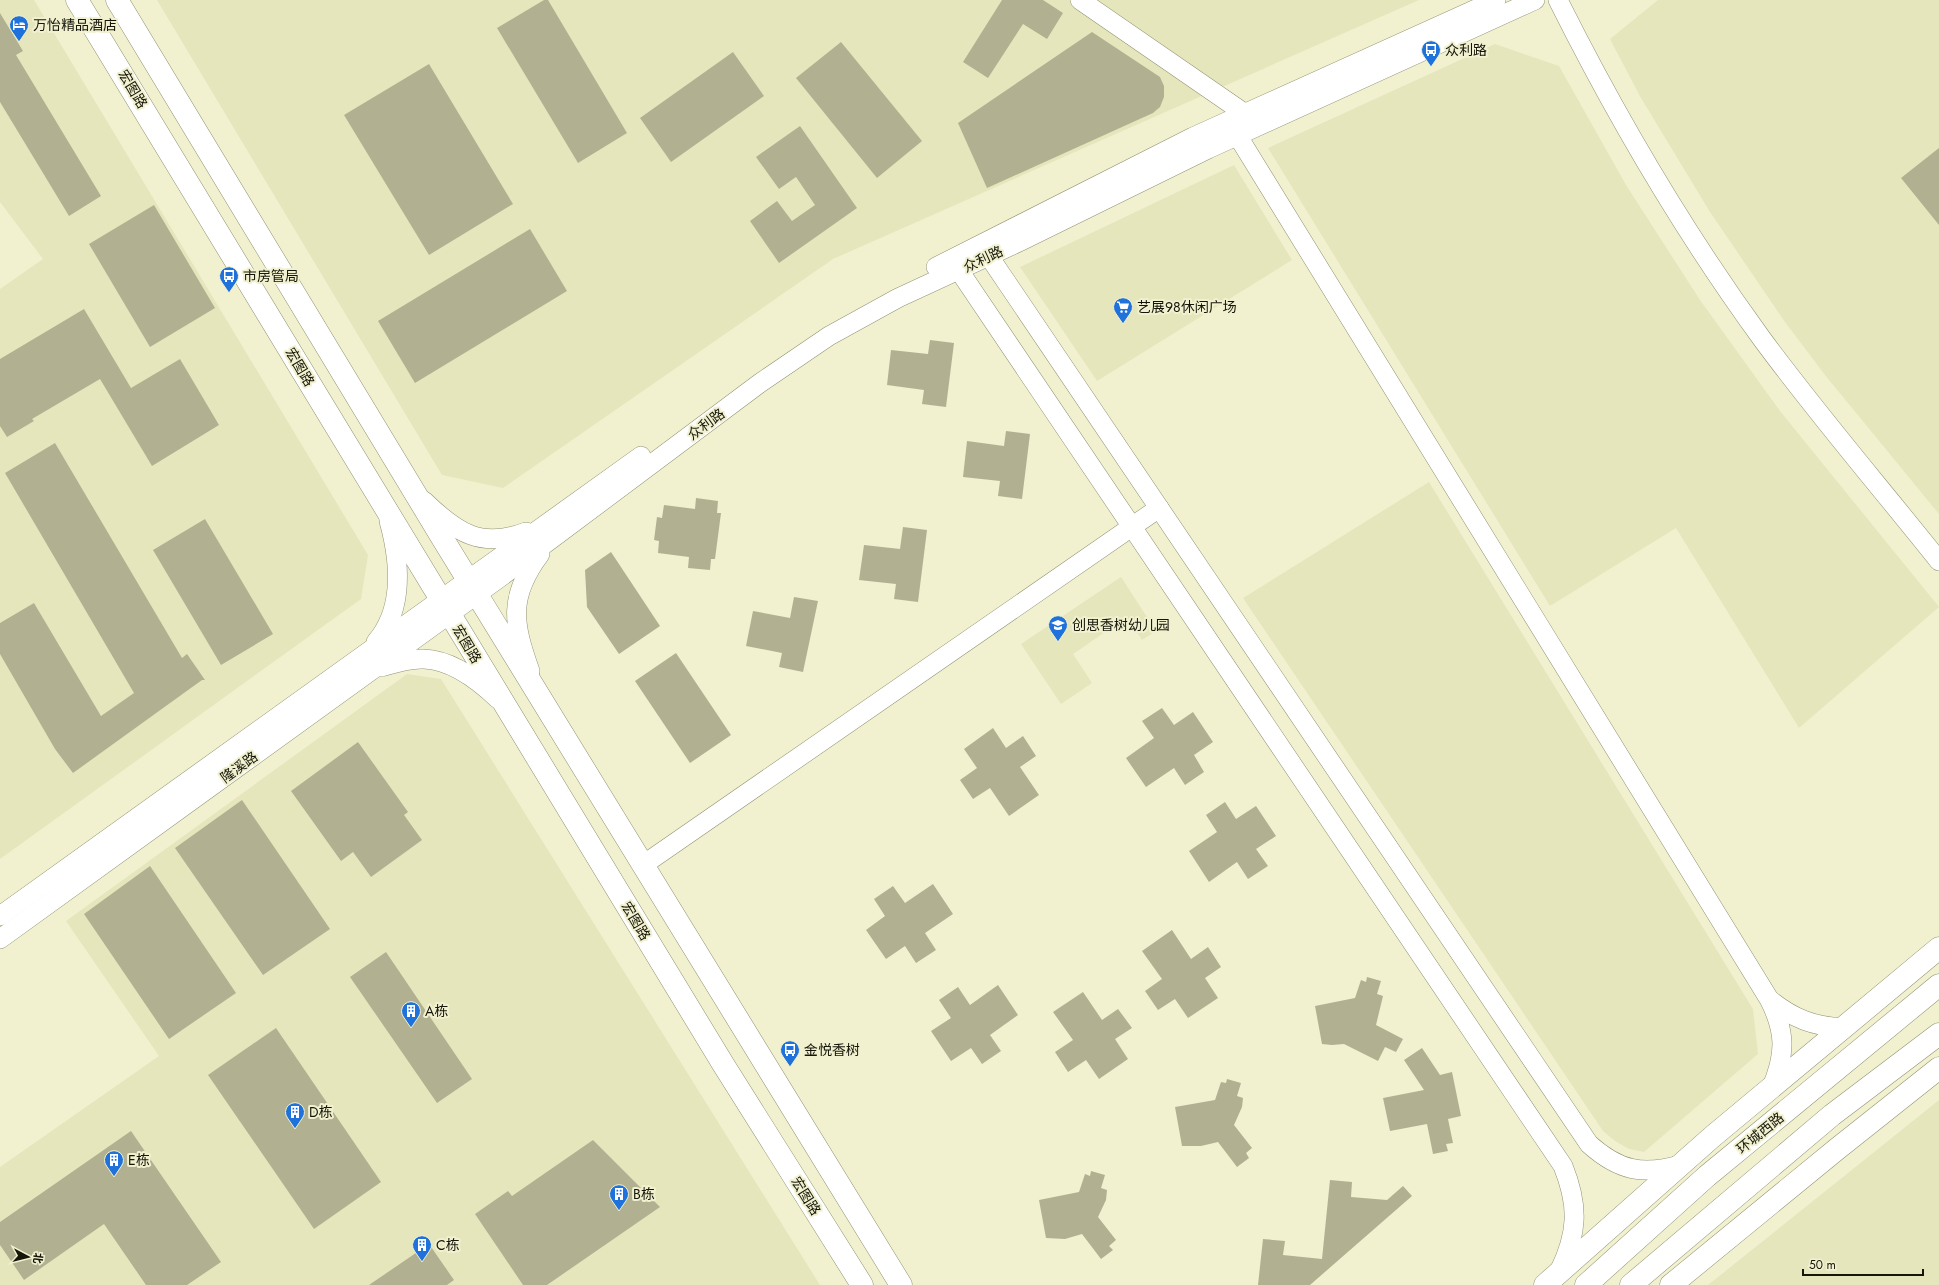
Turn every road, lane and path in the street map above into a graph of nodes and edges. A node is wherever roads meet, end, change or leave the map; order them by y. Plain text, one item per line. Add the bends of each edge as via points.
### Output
1 (77, 0) edge
2 (117, 0) edge
3 (1080, 0) edge
4 (1496, 0) edge
5 (1535, 0) edge
6 (1558, 0) edge
7 (1237, 123) junction
8 (985, 250) junction
9 (954, 265) junction
10 (413, 490) junction
11 (385, 508) junction
12 (1159, 508) junction
13 (1132, 527) junction
14 (547, 532) junction
15 (1939, 561) edge
16 (472, 587) junction
17 (445, 607) junction
18 (369, 662) junction
19 (538, 693) junction
20 (506, 707) junction
21 (643, 865) junction
22 (0, 916) edge
23 (0, 939) edge
24 (1939, 948) edge
25 (1939, 985) edge
26 (1769, 999) junction
27 (1844, 1028) junction
28 (1939, 1034) edge
29 (1939, 1068) edge
30 (1771, 1089) junction
31 (1682, 1164) junction
32 (1552, 1279) edge
33 (900, 1280) edge
34 (862, 1285) edge
35 (1586, 1285) edge
36 (1631, 1285) edge
37 (1671, 1285) edge

1 - 11 main road, 宏图路
2 - 10 main road
3 - 7 street
4 - 7 street, 众利路
5 - 7 street, 众利路
6 - 15 street via 1584,53 1647,164 1723,284 1803,393
7 - 8 street, 众利路 via 1193,136
7 - 26 street
8 - 9 street, 众利路
8 - 12 street
9 - 13 street
9 - 14 street, 众利路 via 892,289 794,344
10 - 14 street via 440,516 461,530 485,540
10 - 16 main road
11 - 17 main road, 宏图路
11 - 18 street via 396,547 398,580 394,612
12 - 13 street
12 - 31 street via 1589,1144 1604,1158 1642,1171 1663,1170
13 - 21 street
13 - 32 street via 1563,1166 1573,1194 1574,1231 1569,1253
14 - 16 street, 众利路
14 - 19 street via 519,590 516,614 520,643
16 - 17 street, 隆溪路
16 - 19 main road
17 - 18 street, 隆溪路
17 - 20 main road, 宏图路
18 - 20 street via 444,662 487,688
18 - 22 street, 隆溪路
18 - 23 street, 隆溪路
19 - 21 main road
20 - 34 main road, 宏图路 via 723,1064
21 - 33 main road
24 - 27 main road
25 - 35 main road, 环城西路 via 1707,1176
26 - 27 street via 1785,1012 1803,1021 1823,1027
26 - 30 street via 1778,1016 1783,1053
27 - 30 main road
28 - 36 main road via 1832,1114
29 - 37 main road via 1837,1148
30 - 31 main road
31 - 32 main road

